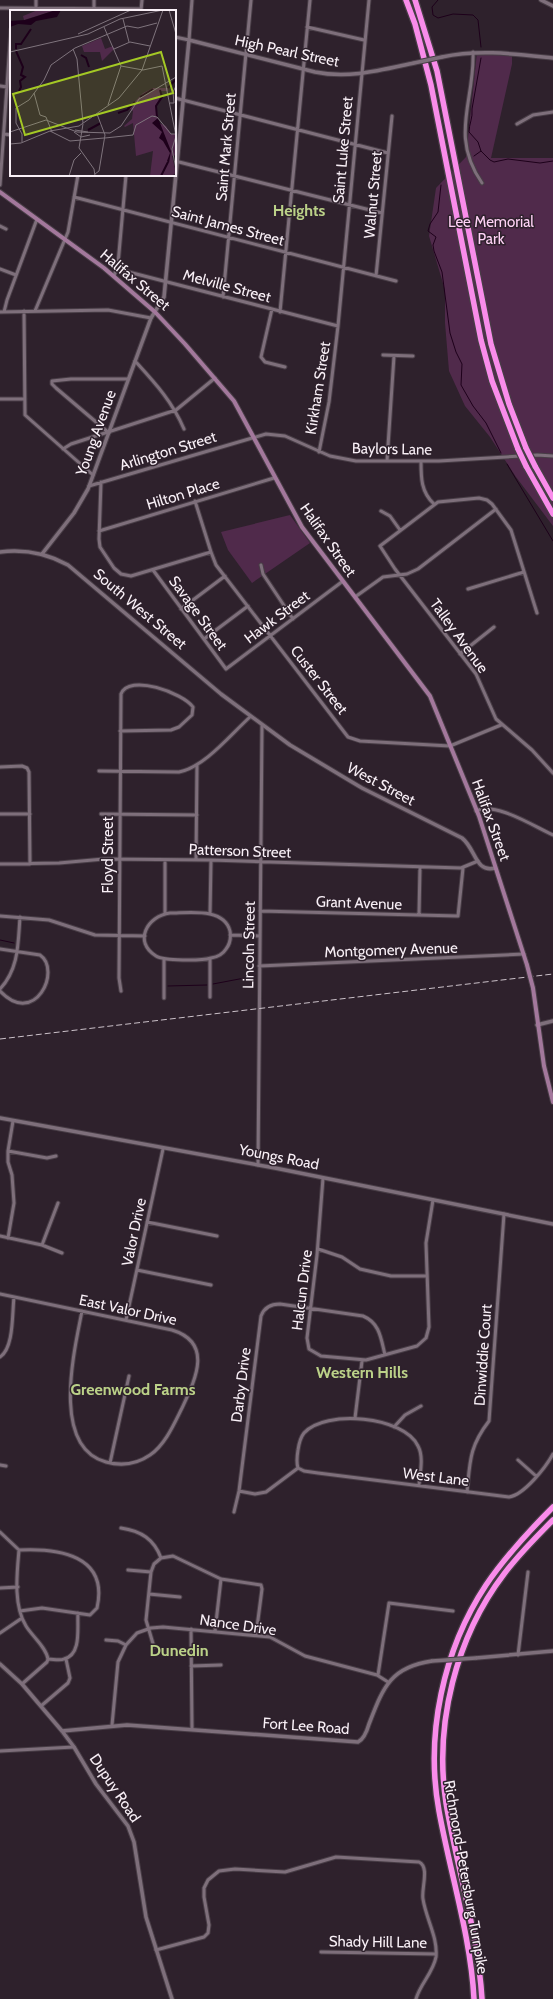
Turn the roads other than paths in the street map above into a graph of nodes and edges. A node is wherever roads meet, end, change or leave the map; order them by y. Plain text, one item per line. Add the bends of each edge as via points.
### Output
1 (36, 0) edge
2 (94, 0) edge
3 (142, 0) edge
4 (192, 0) edge
5 (251, 0) edge
6 (310, 0) edge
7 (369, 0) edge
8 (406, 0) edge
9 (415, 0) edge
10 (541, 0) edge
11 (553, 6) edge
12 (0, 8) edge
13 (36, 8) junction
14 (12, 10) edge
15 (94, 10) edge
16 (141, 10) edge
17 (307, 26) junction
18 (176, 36) edge
19 (189, 40) junction
20 (364, 40) junction
21 (472, 52) junction
22 (10, 54) edge
23 (246, 54) junction
24 (553, 58) edge
25 (303, 69) junction
26 (361, 73) junction
27 (0, 86) edge
28 (7, 87) junction
29 (176, 98) edge
30 (183, 100) junction
31 (6, 101) junction
32 (10, 101) edge
33 (553, 112) edge
34 (240, 115) junction
35 (392, 116) dead end
36 (517, 124) dead end
37 (298, 130) junction
38 (4, 134) junction
39 (10, 135) edge
40 (355, 145) junction
41 (388, 153) junction
42 (176, 162) edge
43 (78, 176) edge
44 (126, 176) edge
45 (175, 176) edge
46 (235, 176) junction
47 (482, 182) dead end
48 (0, 186) edge
49 (292, 191) junction
50 (0, 192) edge
51 (74, 197) junction
52 (349, 205) junction
53 (123, 210) junction
54 (382, 213) junction
55 (37, 219) junction
56 (172, 222) junction
57 (0, 226) edge
58 (6, 229) dead end
59 (229, 237) junction
60 (64, 239) junction
61 (286, 252) junction
62 (344, 268) junction
63 (0, 269) edge
64 (117, 269) junction
65 (16, 275) junction
66 (114, 276) junction
67 (376, 276) junction
68 (396, 281) dead end
69 (166, 282) junction
70 (223, 297) junction
71 (272, 309) junction
72 (24, 311) junction
73 (35, 311) junction
74 (0, 312) edge
75 (4, 312) junction
76 (155, 312) junction
77 (280, 312) junction
78 (151, 318) junction
79 (338, 326) junction
80 (383, 355) dead end
81 (394, 356) junction
82 (413, 356) dead end
83 (135, 361) junction
84 (285, 367) dead end
85 (215, 378) junction
86 (128, 379) junction
87 (0, 399) edge
88 (25, 399) junction
89 (176, 410) junction
90 (184, 429) dead end
91 (109, 433) junction
92 (253, 437) junction
93 (63, 449) junction
94 (319, 452) junction
95 (553, 456) edge
96 (421, 461) junction
97 (387, 462) junction
98 (94, 475) junction
99 (274, 478) junction
100 (101, 482) junction
101 (89, 486) junction
102 (553, 498) edge
103 (195, 501) junction
104 (434, 504) junction
105 (496, 509) junction
106 (381, 511) dead end
107 (553, 514) edge
108 (400, 530) junction
109 (99, 531) junction
110 (0, 552) edge
111 (210, 552) junction
112 (42, 554) junction
113 (261, 566) dead end
114 (153, 570) junction
115 (524, 572) junction
116 (399, 575) junction
117 (225, 576) junction
118 (343, 581) junction
119 (468, 589) dead end
120 (355, 597) junction
121 (248, 606) junction
122 (181, 609) junction
123 (537, 613) dead end
124 (293, 619) junction
125 (494, 627) dead end
126 (271, 636) junction
127 (204, 639) junction
128 (460, 654) junction
129 (226, 669) joint
130 (250, 716) junction
131 (501, 725) junction
132 (262, 726) junction
133 (120, 731) junction
134 (450, 746) junction
135 (197, 765) junction
136 (0, 767) edge
137 (100, 771) dead end
138 (120, 771) junction
139 (553, 773) edge
140 (476, 811) junction
141 (0, 814) edge
142 (30, 814) junction
143 (101, 814) dead end
144 (120, 814) junction
145 (197, 815) junction
146 (553, 835) edge
147 (120, 860) junction
148 (165, 860) junction
149 (196, 860) junction
150 (211, 860) junction
151 (261, 861) junction
152 (478, 861) junction
153 (0, 864) edge
154 (30, 864) junction
155 (420, 867) junction
156 (463, 868) junction
157 (495, 868) junction
158 (260, 911) junction
159 (165, 914) junction
160 (210, 914) junction
161 (419, 915) junction
162 (0, 916) edge
163 (20, 917) junction
164 (230, 935) junction
165 (119, 936) junction
166 (145, 936) junction
167 (260, 936) junction
168 (0, 949) edge
169 (17, 952) junction
170 (524, 954) junction
171 (164, 959) junction
172 (210, 959) junction
173 (260, 966) junction
174 (0, 990) edge
175 (121, 991) dead end
176 (210, 997) dead end
177 (164, 998) dead end
178 (553, 1021) edge
179 (537, 1025) junction
180 (553, 1102) edge
181 (0, 1118) edge
182 (13, 1121) junction
183 (163, 1149) junction
184 (8, 1151) junction
185 (56, 1156) dead end
186 (258, 1165) junction
187 (323, 1178) junction
188 (433, 1200) junction
189 (58, 1203) dead end
190 (504, 1214) junction
191 (147, 1222) junction
192 (553, 1224) edge
193 (0, 1236) edge
194 (217, 1236) dead end
195 (8, 1238) junction
196 (42, 1245) junction
197 (318, 1249) junction
198 (62, 1253) dead end
199 (137, 1270) junction
200 (426, 1276) junction
201 (211, 1285) dead end
202 (0, 1294) edge
203 (14, 1297) junction
204 (311, 1308) junction
205 (82, 1311) junction
206 (126, 1320) junction
207 (385, 1355) junction
208 (0, 1357) edge
209 (362, 1361) junction
210 (130, 1376) dead end
211 (420, 1406) dead end
212 (355, 1418) junction
213 (394, 1427) junction
214 (553, 1454) edge
215 (518, 1460) dead end
216 (110, 1463) junction
217 (0, 1465) edge
218 (6, 1466) dead end
219 (298, 1468) junction
220 (536, 1476) junction
221 (419, 1485) junction
222 (239, 1491) junction
223 (467, 1492) junction
224 (553, 1507) edge
225 (234, 1512) dead end
226 (553, 1520) edge
227 (121, 1528) dead end
228 (0, 1532) edge
229 (19, 1550) junction
230 (161, 1558) junction
231 (128, 1570) dead end
232 (151, 1572) junction
233 (528, 1572) dead end
234 (221, 1579) junction
235 (18, 1587) junction
236 (0, 1588) edge
237 (149, 1594) junction
238 (180, 1597) dead end
239 (20, 1611) junction
240 (454, 1611) dead end
241 (78, 1613) junction
242 (22, 1618) junction
243 (148, 1629) junction
244 (191, 1629) junction
245 (216, 1631) junction
246 (0, 1633) edge
247 (256, 1635) junction
248 (106, 1640) dead end
249 (126, 1645) junction
250 (154, 1647) dead end
251 (553, 1651) edge
252 (518, 1655) junction
253 (48, 1659) junction
254 (66, 1659) junction
255 (0, 1664) edge
256 (221, 1665) dead end
257 (191, 1666) junction
258 (378, 1675) junction
259 (388, 1682) junction
260 (22, 1684) junction
261 (41, 1706) junction
262 (112, 1725) junction
263 (192, 1729) junction
264 (62, 1731) junction
265 (74, 1747) junction
266 (0, 1751) edge
267 (156, 1950) junction
268 (321, 1952) dead end
269 (436, 1954) junction
270 (172, 1999) edge
271 (416, 1999) edge
272 (474, 1999) edge
273 (482, 1999) edge

1 - 13 street
2 - 15 street
3 - 16 street
4 - 19 street
5 - 23 street, Saint Mark Street
6 - 17 street
7 - 20 street, Saint Luke Street
8 - 107 highway, bridge via 431,85 481,340 492,381 518,449
9 - 102 highway, bridge via 437,71 491,344 509,404 526,448
10 - 11 street
12 - 14 street
13 - 14 street
13 - 15 street
15 - 16 street
17 - 20 street
17 - 25 street
18 - 19 street, High Pearl Street
19 - 23 street, High Pearl Street
19 - 30 street, Young Avenue
20 - 26 street, Saint Luke Street
21 - 24 street, High Pearl Street
21 - 26 street, High Pearl Street, bridge
21 - 47 street via 473,66 464,135 468,152
22 - 28 street
23 - 25 street, High Pearl Street
23 - 34 street, Saint Mark Street
25 - 26 street, High Pearl Street via 334,75
25 - 37 street
26 - 40 street, Saint Luke Street
27 - 28 street
28 - 31 street
29 - 30 street
30 - 34 street
30 - 42 street, Young Avenue
31 - 32 street
31 - 38 street
33 - 36 street via 533,116
34 - 37 street
34 - 46 street, Saint Mark Street
35 - 41 street, Walnut Street
37 - 40 street
37 - 49 street
38 - 39 street
38 - 48 street
40 - 41 street
40 - 52 street, Saint Luke Street
41 - 54 street, Walnut Street
42 - 46 street
43 - 51 street
44 - 53 street
45 - 56 street, Young Avenue
46 - 49 street
46 - 59 street, Saint Mark Street
49 - 52 street
49 - 61 street
50 - 55 main road, Halifax Street
51 - 53 street, Saint James Street
51 - 60 street via 68,232
52 - 54 street
52 - 62 street, Saint Luke Street
53 - 56 street, Saint James Street
53 - 64 street
54 - 67 street, Walnut Street
55 - 60 main road, Halifax Street
55 - 65 street
56 - 59 street, Saint James Street
56 - 69 street, Young Avenue
57 - 58 street
59 - 61 street, Saint James Street
59 - 70 street, Saint Mark Street
60 - 66 main road, Halifax Street
60 - 73 street
61 - 62 street, Saint James Street
61 - 77 street
62 - 67 street, Saint James Street
62 - 79 street, Saint Luke Street
63 - 65 street
64 - 66 street
64 - 69 street, Melville Street
65 - 75 street
66 - 76 main road, Halifax Street
67 - 68 street, Saint James Street
69 - 70 street, Melville Street
69 - 76 street, Young Avenue via 162,302
70 - 71 street, Melville Street
71 - 77 street, Melville Street
71 - 84 street via 261,357 265,362
72 - 73 street
72 - 75 street
72 - 88 street
73 - 78 street via 108,310
74 - 75 street
76 - 78 street, Young Avenue
76 - 85 main road, Halifax Street
77 - 79 street, Melville Street
78 - 83 street, Young Avenue
79 - 94 street, Kirkham Street via 329,402
80 - 81 street
81 - 82 street
81 - 97 street
83 - 86 street, Young Avenue
83 - 89 street
85 - 89 street
85 - 92 main road, Halifax Street via 234,401
86 - 91 street, Young Avenue
86 - 91 street via 64,379 54,380 52,384
87 - 88 street
88 - 93 street via 26,417
89 - 90 street
89 - 91 street
91 - 93 street via 71,444
91 - 98 street, Young Avenue
92 - 94 street, Baylors Lane via 272,434 285,436
92 - 99 main road, Halifax Street
92 - 100 street, Arlington Street
93 - 98 street
94 - 97 street, Baylors Lane via 346,460
95 - 96 street, Baylors Lane
96 - 97 street, Baylors Lane
96 - 104 street via 422,486
98 - 101 street, Young Avenue
99 - 103 street, Hilton Place
99 - 118 main road, Halifax Street via 302,527
100 - 101 street, Arlington Street
100 - 109 street
101 - 112 street, Young Avenue via 74,513
103 - 109 street, Hilton Place
103 - 111 street, Custer Street
104 - 105 street via 445,500 479,498 487,500
104 - 108 street
105 - 115 street via 511,530
105 - 116 street via 418,570
106 - 108 street via 390,516
108 - 116 street, Talley Avenue via 380,545
109 - 114 street via 99,544 103,553 118,572 128,576
110 - 112 street, South West Street via 17,550
111 - 114 street
111 - 117 street, Custer Street
112 - 130 street, South West Street via 76,571
113 - 124 street via 263,574
114 - 122 street, Savage Street
115 - 119 street
115 - 123 street
116 - 120 street via 379,579
116 - 128 street, Talley Avenue
117 - 121 street, Custer Street
117 - 122 street
118 - 120 main road, Halifax Street
118 - 124 street, Hawk Street
120 - 134 main road, Halifax Street via 426,688
121 - 126 street, Custer Street
121 - 127 street
122 - 127 street, Savage Street
124 - 126 street, Hawk Street
125 - 128 street
126 - 129 street, Hawk Street
126 - 134 street, Custer Street via 352,739
127 - 129 street, Savage Street
128 - 131 street, Talley Avenue via 476,674 492,714
130 - 132 street, West Street
130 - 135 street
131 - 134 street, Custer Street
131 - 139 street, Talley Avenue via 528,746
132 - 151 street, Lincoln Street
132 - 152 street, West Street via 356,785 462,838 469,844
133 - 133 street, Floyd Street via 121,694 130,686 166,690 193,707 192,715 176,729
133 - 138 street, Floyd Street
134 - 140 main road, Halifax Street
135 - 138 street via 179,772
135 - 145 street
136 - 142 street via 22,766 29,770
137 - 138 street
138 - 144 street, Floyd Street
140 - 146 street via 488,808 498,810
140 - 157 main road, Halifax Street
141 - 142 street
142 - 154 street
143 - 144 street
144 - 145 street
144 - 147 street, Floyd Street
145 - 149 street
147 - 148 street, Patterson Street
147 - 154 street, Patterson Street
147 - 165 street, Floyd Street
148 - 149 street, Patterson Street
148 - 159 street
149 - 150 street, Patterson Street
150 - 151 street, Patterson Street
150 - 160 street
151 - 155 street, Patterson Street
151 - 158 street, Lincoln Street
152 - 156 street, Patterson Street
152 - 157 street via 485,869
153 - 154 street, Patterson Street
155 - 156 street, Patterson Street
155 - 161 street
156 - 161 street, Grant Avenue via 458,916
157 - 170 main road, Halifax Street
158 - 161 street, Grant Avenue
158 - 167 street, Lincoln Street
159 - 160 street
159 - 166 street via 152,920
160 - 164 street via 223,920
162 - 163 street
163 - 165 street via 56,921 90,935
163 - 169 street
164 - 167 street
164 - 172 street via 226,949
165 - 166 street
165 - 175 street, Floyd Street
166 - 171 street via 149,950
167 - 173 street, Lincoln Street
168 - 169 street
169 - 174 street via 13,969
169 - 174 street via 42,957 46,962 46,985 37,998 27,1003 13,1002
170 - 173 street, Montgomery Avenue
170 - 179 main road, Halifax Street, bridge via 533,988
171 - 172 street
171 - 177 street
172 - 176 street
173 - 186 street, Lincoln Street
178 - 179 street
179 - 180 main road, Halifax Street via 546,1079
181 - 182 street, Youngs Road
182 - 183 street, Youngs Road
182 - 184 street
183 - 186 street, Youngs Road
183 - 191 street, Valor Drive
184 - 185 street via 48,1158
184 - 195 street via 14,1203
186 - 187 street, Youngs Road
187 - 188 street, Youngs Road
187 - 197 street, Halcun Drive
188 - 190 street, Youngs Road
188 - 200 street, Halcun Drive via 426,1236
189 - 196 street
190 - 192 street, Youngs Road
190 - 223 street, Dinwiddie Court via 489,1421 471,1452
191 - 194 street
191 - 199 street, Valor Drive
193 - 195 street
195 - 196 street
196 - 198 street
197 - 200 street via 342,1256 360,1269 391,1276
197 - 204 street, Halcun Drive
199 - 201 street
199 - 206 street, Valor Drive
200 - 207 street, Halcun Drive via 429,1327 427,1336 417,1346
202 - 203 street, East Valor Drive
203 - 205 street, East Valor Drive
203 - 208 street via 10,1344 7,1352
204 - 207 street, Darby Drive via 368,1318 378,1328
204 - 209 street, Halcun Drive via 307,1342 312,1352 321,1356
204 - 222 street, Darby Drive via 276,1304 262,1313
205 - 206 street, East Valor Drive
205 - 216 street via 73,1368 71,1421 75,1434 85,1449 98,1459
206 - 216 street, East Valor Drive via 182,1334 193,1345 198,1362 190,1390 161,1445 151,1455 138,1462
207 - 209 street, Halcun Drive
209 - 212 street
210 - 216 street
211 - 213 street via 405,1415
212 - 213 street
212 - 219 street via 334,1420 306,1431 300,1441 296,1463
213 - 221 street via 409,1436 419,1447
214 - 220 street, West Lane
215 - 220 street
217 - 218 street
219 - 221 street, West Lane via 304,1471
219 - 222 street via 266,1492 258,1494
220 - 223 street, West Lane via 513,1496
221 - 223 street, West Lane
222 - 225 street, Darby Drive
224 - 272 highway, Richmond-Petersburg Turnpike via 508,1556 479,1597 458,1640 439,1705 435,1756 436,1792 469,1958
226 - 273 highway, Richmond-Petersburg Turnpike via 504,1573 480,1612 456,1669 447,1707 443,1750 444,1788 476,1950
227 - 230 street via 136,1531 146,1537
228 - 229 street
229 - 235 street
229 - 241 street via 47,1550 76,1558 89,1566 97,1579 98,1606 92,1614
230 - 232 street via 154,1564
230 - 234 street via 176,1557
231 - 232 street
232 - 237 street
233 - 252 street
234 - 245 street
234 - 247 street via 258,1584 262,1587
235 - 236 street
235 - 239 street
237 - 238 street
237 - 243 street via 146,1620
239 - 241 street via 42,1608
239 - 242 street
240 - 258 street via 391,1602 388,1604
241 - 254 street via 76,1648
242 - 246 street
242 - 253 street
243 - 244 street, Nance Drive
243 - 249 street via 135,1635
243 - 250 street
244 - 245 street, Nance Drive
244 - 257 street
245 - 247 street, Nance Drive
247 - 258 street, Nance Drive via 275,1639 305,1656
248 - 249 street
249 - 262 street via 118,1662
251 - 252 street, Fort Lee Road
252 - 259 street, Fort Lee Road, bridge via 432,1661 409,1666
253 - 254 street
253 - 260 street
254 - 261 street via 70,1678 68,1683
255 - 260 street, Dupuy Road
256 - 257 street
257 - 263 street
258 - 259 street, Nance Drive
259 - 263 street, Fort Lee Road via 364,1737 358,1742
260 - 261 street, Dupuy Road
261 - 264 street, Dupuy Road
262 - 263 street, Fort Lee Road
262 - 264 street, Fort Lee Road
264 - 265 street, Dupuy Road
265 - 266 street
265 - 267 street, Dupuy Road via 96,1784 131,1831 142,1901
267 - 269 street via 204,1937 208,1933 204,1888 212,1876 221,1871 235,1869 285,1872 339,1857 423,1864 423,1899 432,1928
267 - 270 street, Dupuy Road
268 - 269 street, Shady Hill Lane
269 - 271 street via 433,1969

